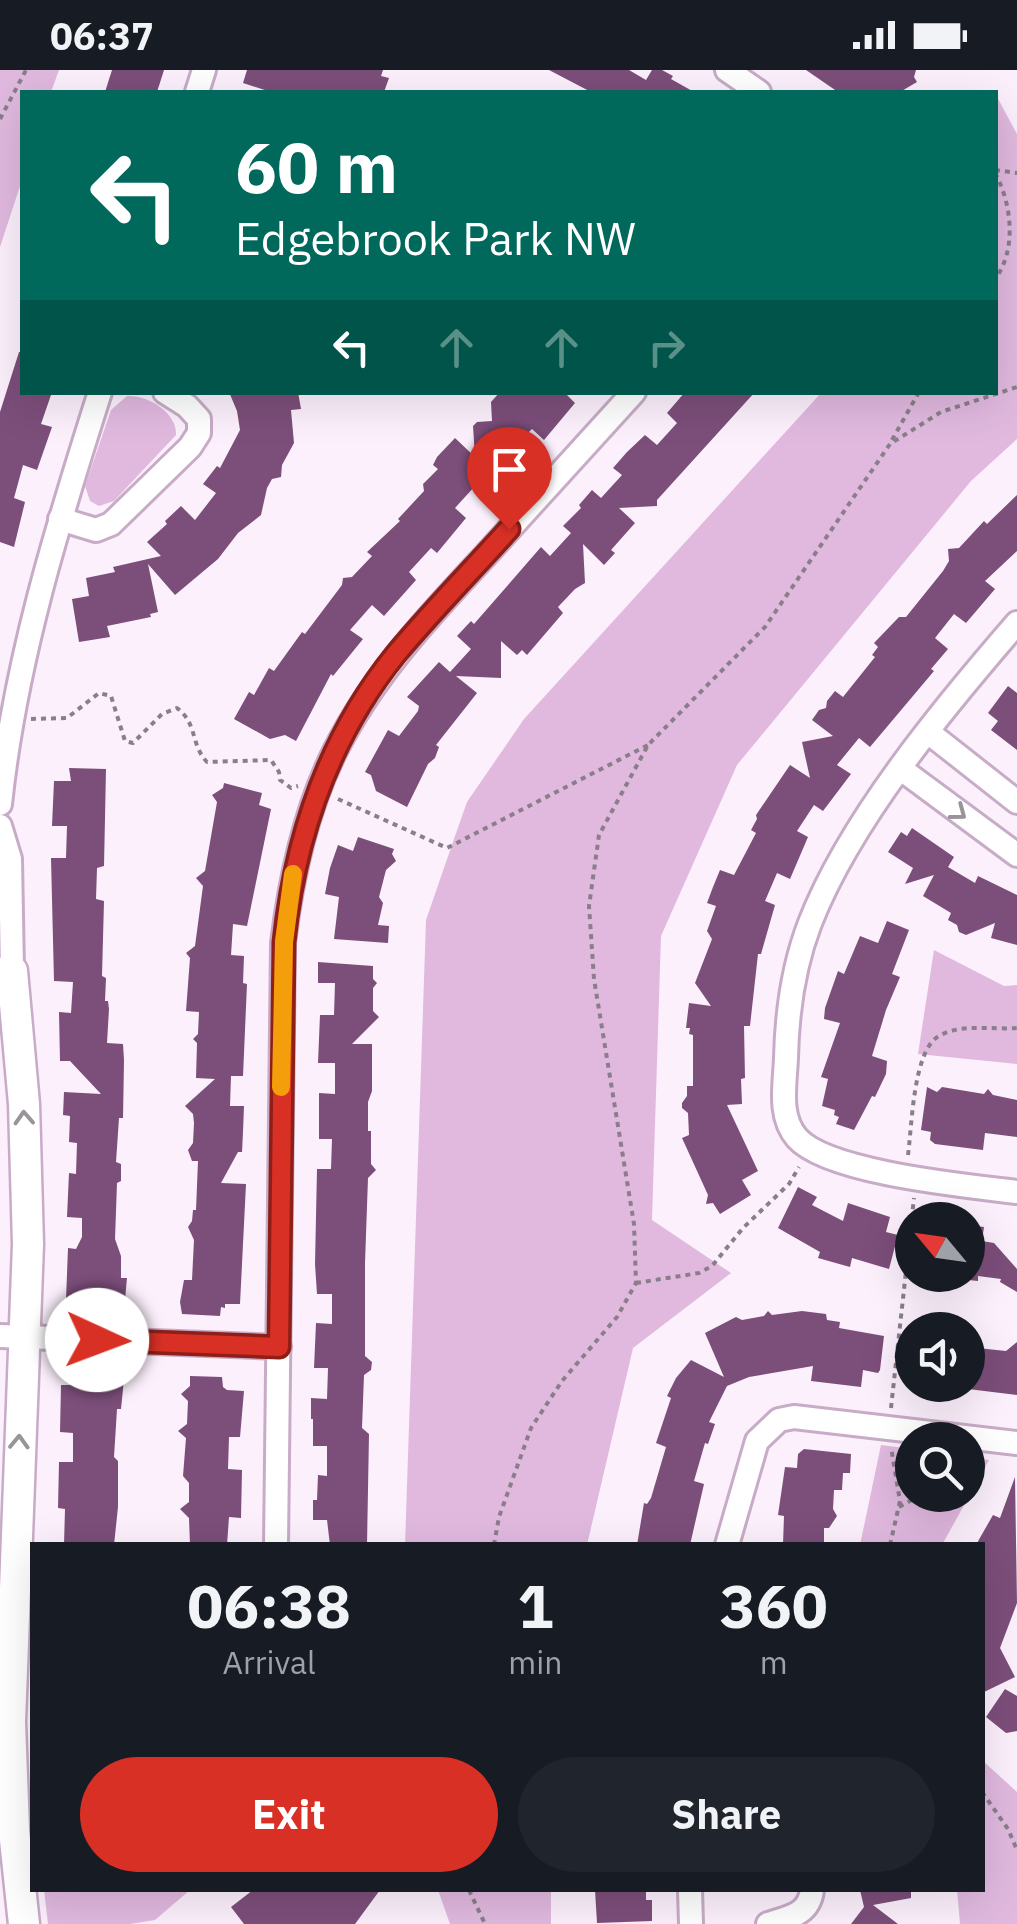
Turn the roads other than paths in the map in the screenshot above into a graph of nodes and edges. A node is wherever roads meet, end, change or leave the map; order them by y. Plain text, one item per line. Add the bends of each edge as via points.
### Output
1 (727, 70) edge
2 (757, 90) edge
3 (99, 395) edge
4 (170, 395) edge
5 (631, 395) edge
6 (60, 520) junction
7 (1017, 622) edge
8 (928, 732) junction
9 (901, 770) junction
10 (1017, 802) edge
11 (0, 804) edge
12 (0, 826) edge
13 (1017, 854) edge
14 (6, 972) edge
15 (8, 1013) edge
16 (1017, 1192) edge
17 (12, 1336) edge
18 (279, 1347) junction
19 (1017, 1444) edge
20 (276, 1542) edge
21 (728, 1542) edge
22 (690, 1892) edge
23 (812, 1892) edge
24 (19, 1923) edge
25 (691, 1924) edge
26 (768, 1924) edge

1 - 2 street
3 - 6 street
4 - 6 street via 199,419 190,447 111,524 96,530
5 - 18 street via 396,655 310,788 284,942
6 - 11 street via 22,664
7 - 8 street
8 - 9 street
8 - 10 street
9 -> 13 street
9 - 16 street via 834,872 810,923 787,1012 788,1126 808,1147 834,1158 911,1180
12 - 14 street via 10,859
14 - 15 street
17 -> 15 street via 27,1166
17 - 18 street
24 -> 17 street via 10,1722
18 - 20 street
19 - 21 street via 780,1420 757,1441
22 - 25 street
23 - 26 street via 800,1913

